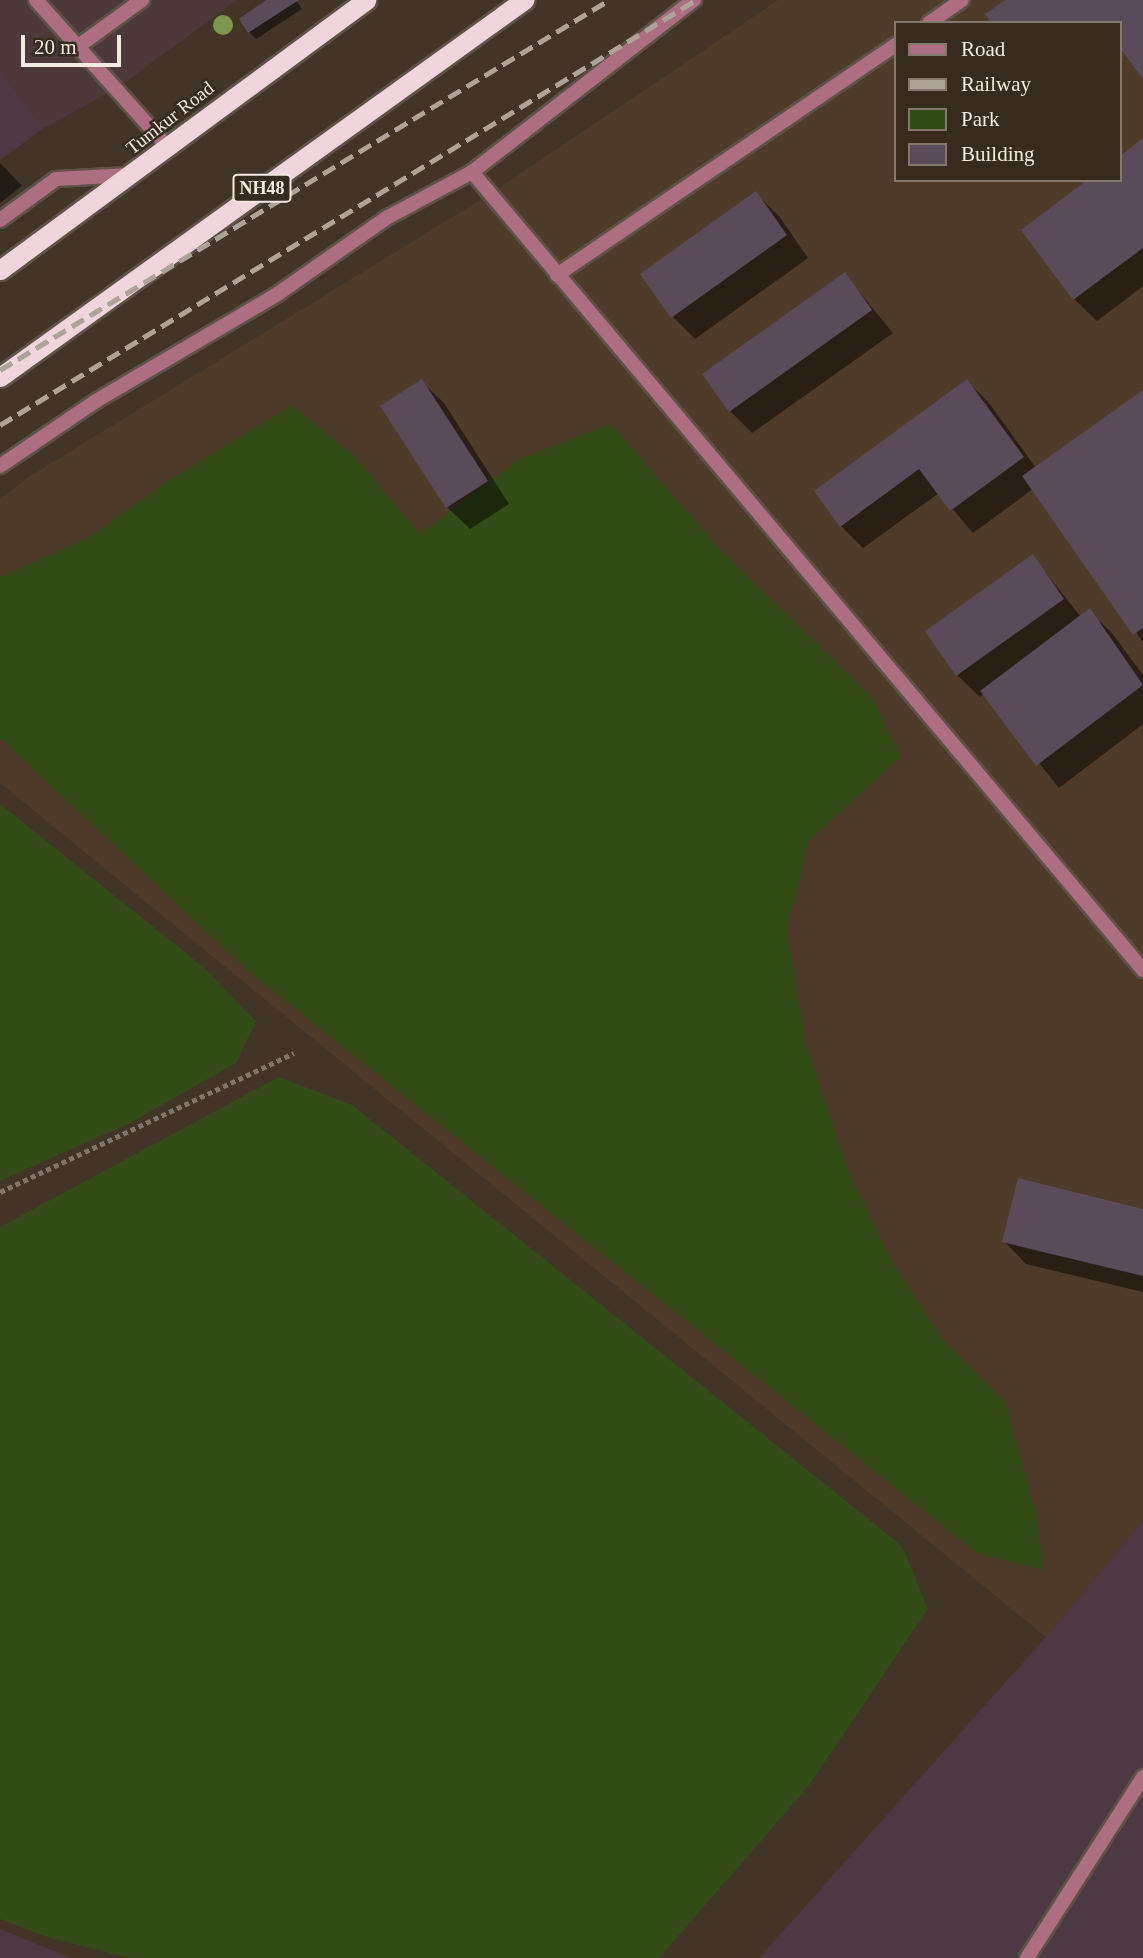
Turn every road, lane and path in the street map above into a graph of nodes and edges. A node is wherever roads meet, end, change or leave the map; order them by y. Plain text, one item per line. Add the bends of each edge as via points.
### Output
1 (37, 0) edge
2 (142, 0) edge
3 (366, 0) edge
4 (524, 0) edge
5 (694, 0) edge
6 (962, 0) edge
7 (932, 21) edge
8 (80, 45) junction
9 (894, 46) edge
10 (168, 146) junction
11 (472, 172) junction
12 (133, 175) junction
13 (0, 220) edge
14 (0, 270) edge
15 (557, 275) junction
16 (0, 377) edge
17 (0, 466) edge
18 (1143, 970) edge
19 (294, 1053) dead end
20 (0, 1192) edge
21 (1142, 1782) edge
22 (1027, 1958) edge

1 - 8 street
2 - 8 street
3 - 10 highway, Tumkur Road
4 - 16 highway, NH48
5 - 11 street
6 - 7 street
8 - 10 street
9 - 15 street
10 - 12 highway, Tumkur Road
11 - 15 street
11 - 17 street via 388,217 276,295 96,401
12 - 13 street via 55,179
12 - 14 highway, Tumkur Road
15 - 18 street
19 - 20 path
21 - 22 street

